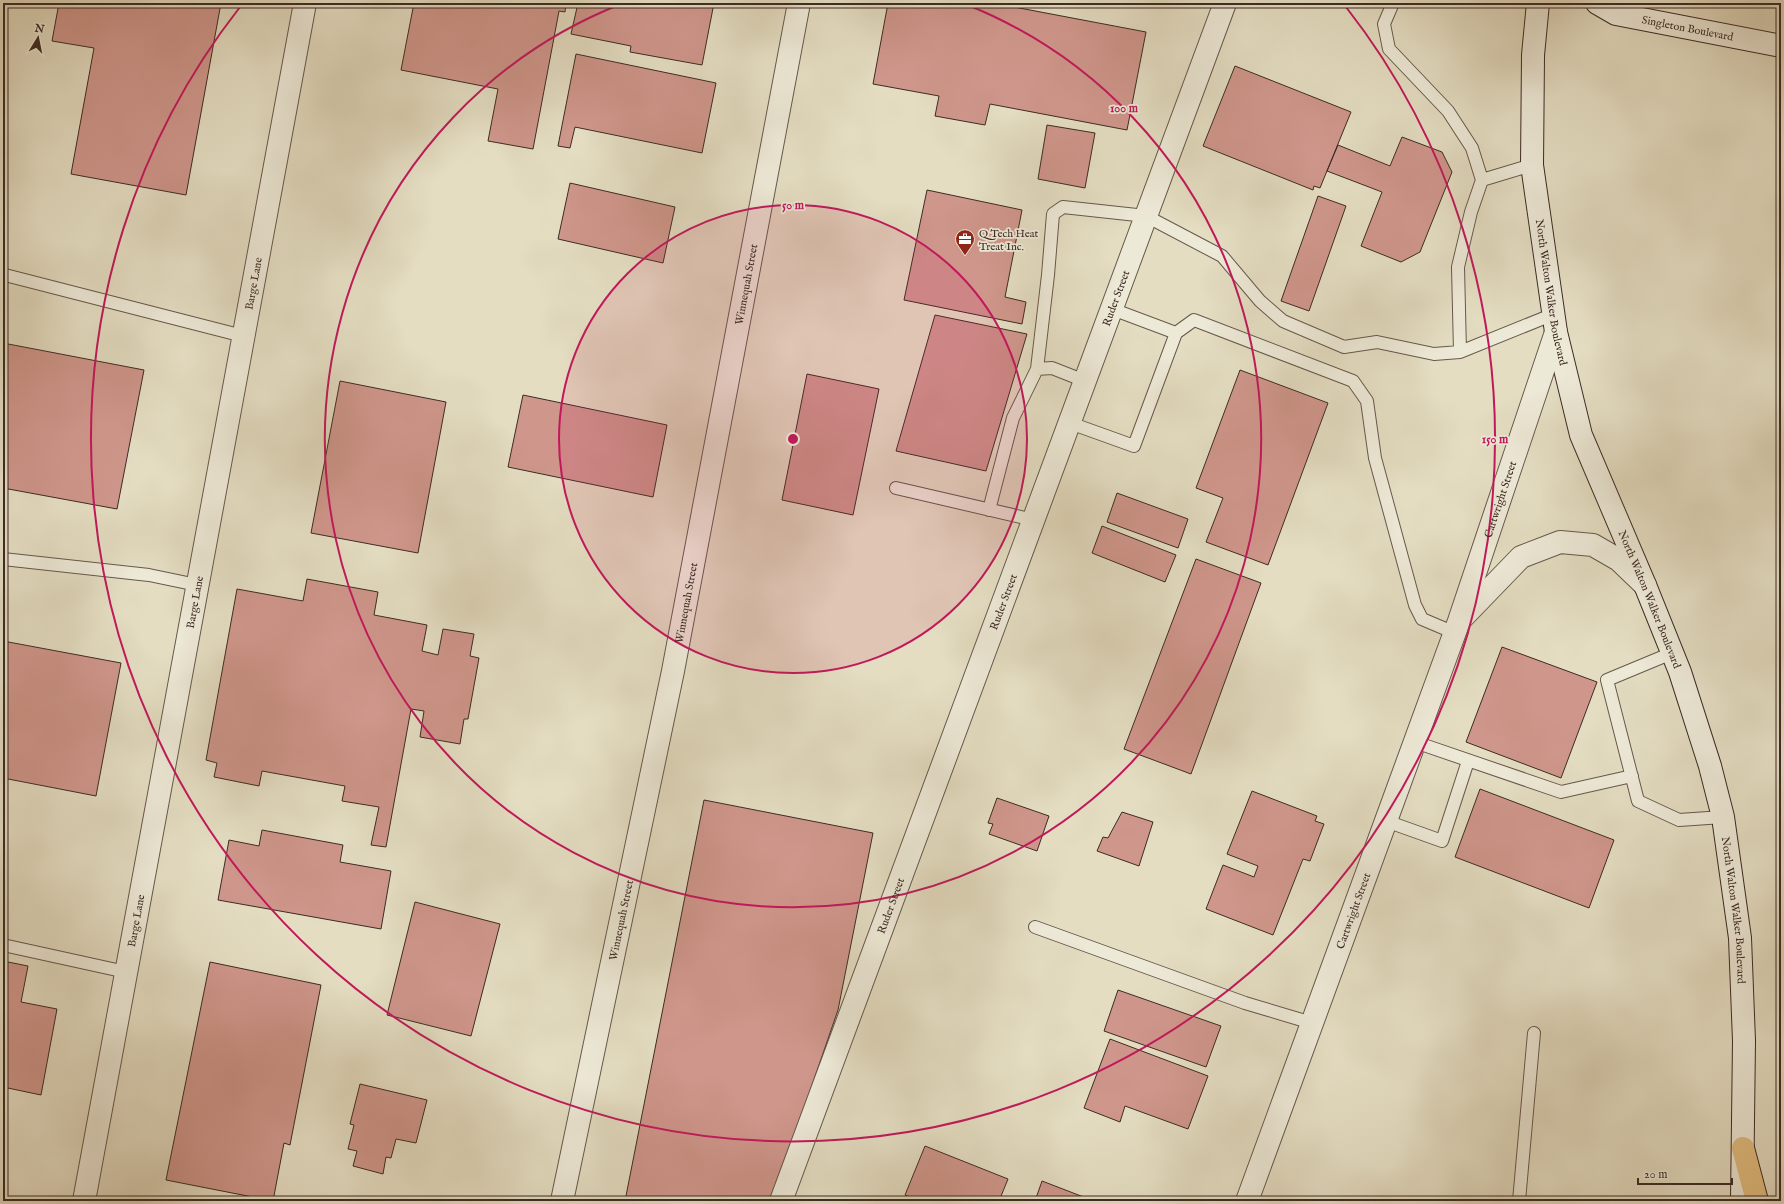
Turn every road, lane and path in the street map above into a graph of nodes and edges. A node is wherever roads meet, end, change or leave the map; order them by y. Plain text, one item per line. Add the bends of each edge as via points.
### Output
1 (305, 3) edge
2 (799, 3) edge
3 (1225, 3) edge
4 (1393, 3) edge
5 (1538, 3) edge
6 (1597, 3) edge
7 (1781, 46) edge
8 (1532, 166) junction
9 (1482, 180) junction
10 (1146, 216) junction
11 (4, 275) dead end
12 (1112, 309) junction
13 (1555, 323) junction
14 (1176, 333) junction
15 (243, 336) junction
16 (1460, 352) junction
17 (1037, 369) junction
18 (1085, 381) junction
19 (1070, 422) junction
20 (896, 488) dead end
21 (989, 510) junction
22 (1034, 520) junction
23 (3, 559) edge
24 (197, 585) junction
25 (1645, 585) junction
26 (1457, 627) junction
27 (1672, 653) junction
28 (1415, 742) junction
29 (1468, 761) junction
30 (1632, 776) junction
31 (1723, 817) junction
32 (1386, 821) junction
33 (1035, 927) dead end
34 (3, 945) edge
35 (126, 972) junction
36 (1312, 1023) junction
37 (1534, 1033) dead end
38 (1743, 1148) junction
39 (84, 1201) edge
40 (562, 1201) edge
41 (781, 1201) edge
42 (1247, 1201) edge
43 (1519, 1201) edge
44 (1742, 1201) edge
45 (1757, 1201) edge

1 - 15 street, Barge Lane
2 - 40 street, Winnequah Street via 673,671
3 - 10 street, Ruder Street
4 - 9 lane via 1384,24 1388,50 1448,111 1472,148
5 - 8 street, North Walton Walker Boulevard via 1533,55
6 - 7 street, Singleton Boulevard via 1616,14
8 - 9 lane
8 - 13 street, North Walton Walker Boulevard
9 - 16 lane via 1471,212 1458,267
10 - 12 street, Ruder Street
10 - 16 lane via 1222,256 1260,301 1283,322 1344,347 1377,342 1434,354
10 - 17 lane via 1063,207 1053,214
11 - 15 lane
12 - 14 lane
12 - 18 street, Ruder Street
13 - 16 lane
13 - 25 street, North Walton Walker Boulevard via 1581,435
13 - 26 street, Cartwright Street
14 - 19 lane via 1134,446
14 - 26 lane via 1194,320 1353,381 1367,400 1375,458 1415,605 1422,619
15 - 24 street, Barge Lane
17 - 18 lane via 1052,368
17 - 21 lane via 1013,418
18 - 19 street, Ruder Street
19 - 22 street, Ruder Street
20 - 21 lane
21 - 22 lane
22 - 41 street, Ruder Street
23 - 24 lane via 149,575
24 - 35 street, Barge Lane
25 - 26 street, Cartwright Street via 1619,560 1593,545 1560,542 1521,557
25 - 27 street, North Walton Walker Boulevard
26 - 28 street, Cartwright Street
27 - 30 lane via 1607,680
27 - 31 street, North Walton Walker Boulevard via 1710,766
28 - 29 lane
28 - 32 street, Cartwright Street
29 - 30 lane via 1561,792
29 - 32 lane via 1442,841
30 - 31 lane via 1638,801 1679,820
31 - 38 street, North Walton Walker Boulevard via 1740,938 1744,1041
32 - 36 street, Cartwright Street
33 - 36 lane via 1245,1003
34 - 35 lane
35 - 39 street, Barge Lane
36 - 42 street, Cartwright Street
37 - 43 lane
38 - 44 street, North Walton Walker Boulevard
38 - 45 highway

